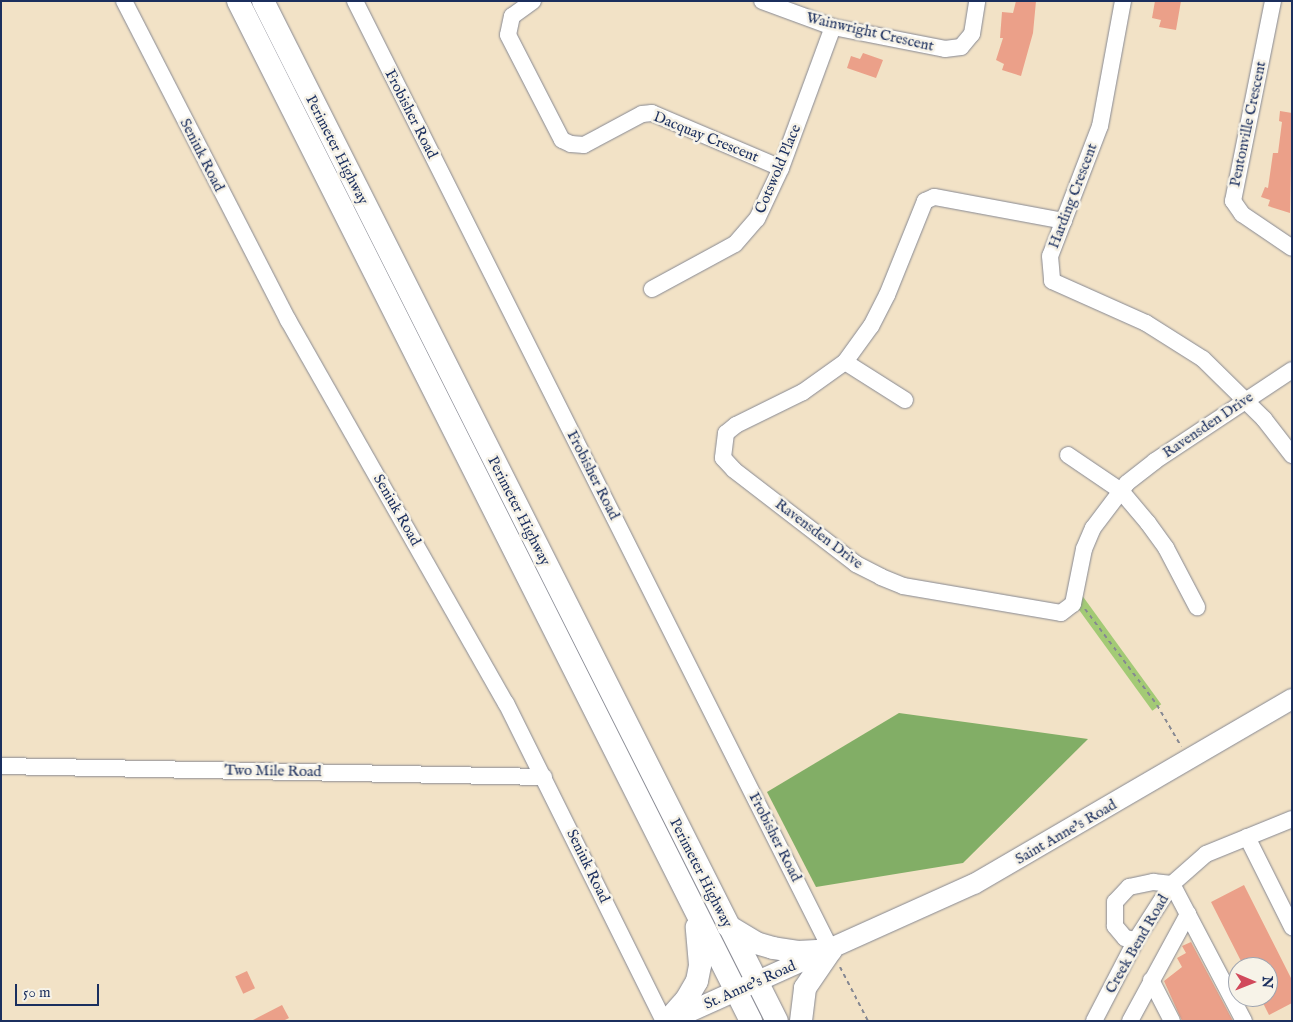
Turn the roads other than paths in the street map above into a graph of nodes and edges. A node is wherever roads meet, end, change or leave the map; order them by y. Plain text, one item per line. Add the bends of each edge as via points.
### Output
1 (124, 1) edge
2 (238, 1) edge
3 (263, 1) edge
4 (355, 1) edge
5 (533, 1) edge
6 (762, 1) edge
7 (977, 1) edge
8 (1124, 1) edge
9 (1272, 1) edge
10 (833, 27) junction
11 (781, 168) junction
12 (1064, 221) junction
13 (1292, 248) edge
14 (652, 289) dead end
15 (845, 362) junction
16 (1292, 370) edge
17 (905, 400) dead end
18 (1246, 401) junction
19 (1292, 454) edge
20 (1068, 455) dead end
21 (1121, 491) junction
22 (1197, 607) dead end
23 (1292, 699) edge
24 (1, 766) edge
25 (544, 777) junction
26 (1292, 819) edge
27 (1247, 837) junction
28 (1172, 884) junction
29 (696, 913) junction
30 (1188, 914) junction
31 (728, 926) junction
32 (1292, 927) edge
33 (1136, 940) junction
34 (831, 950) junction
35 (1151, 980) junction
36 (757, 982) junction
37 (736, 992) junction
38 (667, 1021) edge
39 (751, 1021) edge
40 (777, 1021) edge
41 (800, 1021) edge
42 (1094, 1021) edge
43 (1130, 1021) edge
44 (1172, 1021) edge
45 (1244, 1021) edge

1 - 25 street, Seniuk Road via 288,320 483,661
2 - 29 highway, Perimeter Highway
3 - 31 highway, Perimeter Highway
4 - 34 street, Frobisher Road
5 - 11 street, Dacquay Crescent via 512,16 508,35 562,140 584,145 642,114 652,113
6 - 10 street, Wainwright Crescent
7 - 10 street, Wainwright Crescent via 972,34 961,47 945,49
8 - 12 street, Harding Crescent via 1100,126
9 - 13 street, Pentonville Crescent via 1233,202 1242,214
10 - 11 street, Cotswold Place
11 - 14 street, Cotswold Place via 758,219 747,233 715,256
12 - 15 street, Ravensden Drive via 934,197 925,201 887,295 871,326
12 - 18 street, Harding Crescent via 1050,256 1052,281 1121,310 1184,346 1218,372
15 - 17 street
15 - 21 street, Ravensden Drive via 804,392 736,425 726,433 723,458 856,564 881,577 903,586 1052,612 1070,609 1084,549 1093,528
16 - 18 street, Ravensden Drive
18 - 19 street
18 - 21 street, Ravensden Drive via 1155,461
20 - 21 street
21 - 22 street via 1166,548
23 - 34 main road, Saint Anne's Road via 979,881
24 - 25 street, Two Mile Road
25 - 38 street, Seniuk Road
26 - 27 street, Creek Bend Road
27 - 28 street, Creek Bend Road via 1206,854
27 - 32 street
28 - 30 street
28 - 33 street, Creek Bend Road
28 - 33 street via 1153,882 1129,888 1115,902 1115,926 1125,938
29 - 37 highway, Perimeter Highway
29 - 38 highway via 699,974 686,1000
30 - 35 street
30 - 45 street
31 - 34 highway via 756,943 773,948 798,952
31 - 36 highway, Perimeter Highway
33 - 42 street, Creek Bend Road
34 - 36 main road, St. Anne's Road
34 - 41 highway via 805,988
35 - 43 street
35 - 44 street
36 - 37 main road, St. Anne's Road
36 - 40 highway, Perimeter Highway
37 - 38 main road, St. Anne's Road
37 - 39 highway, Perimeter Highway

